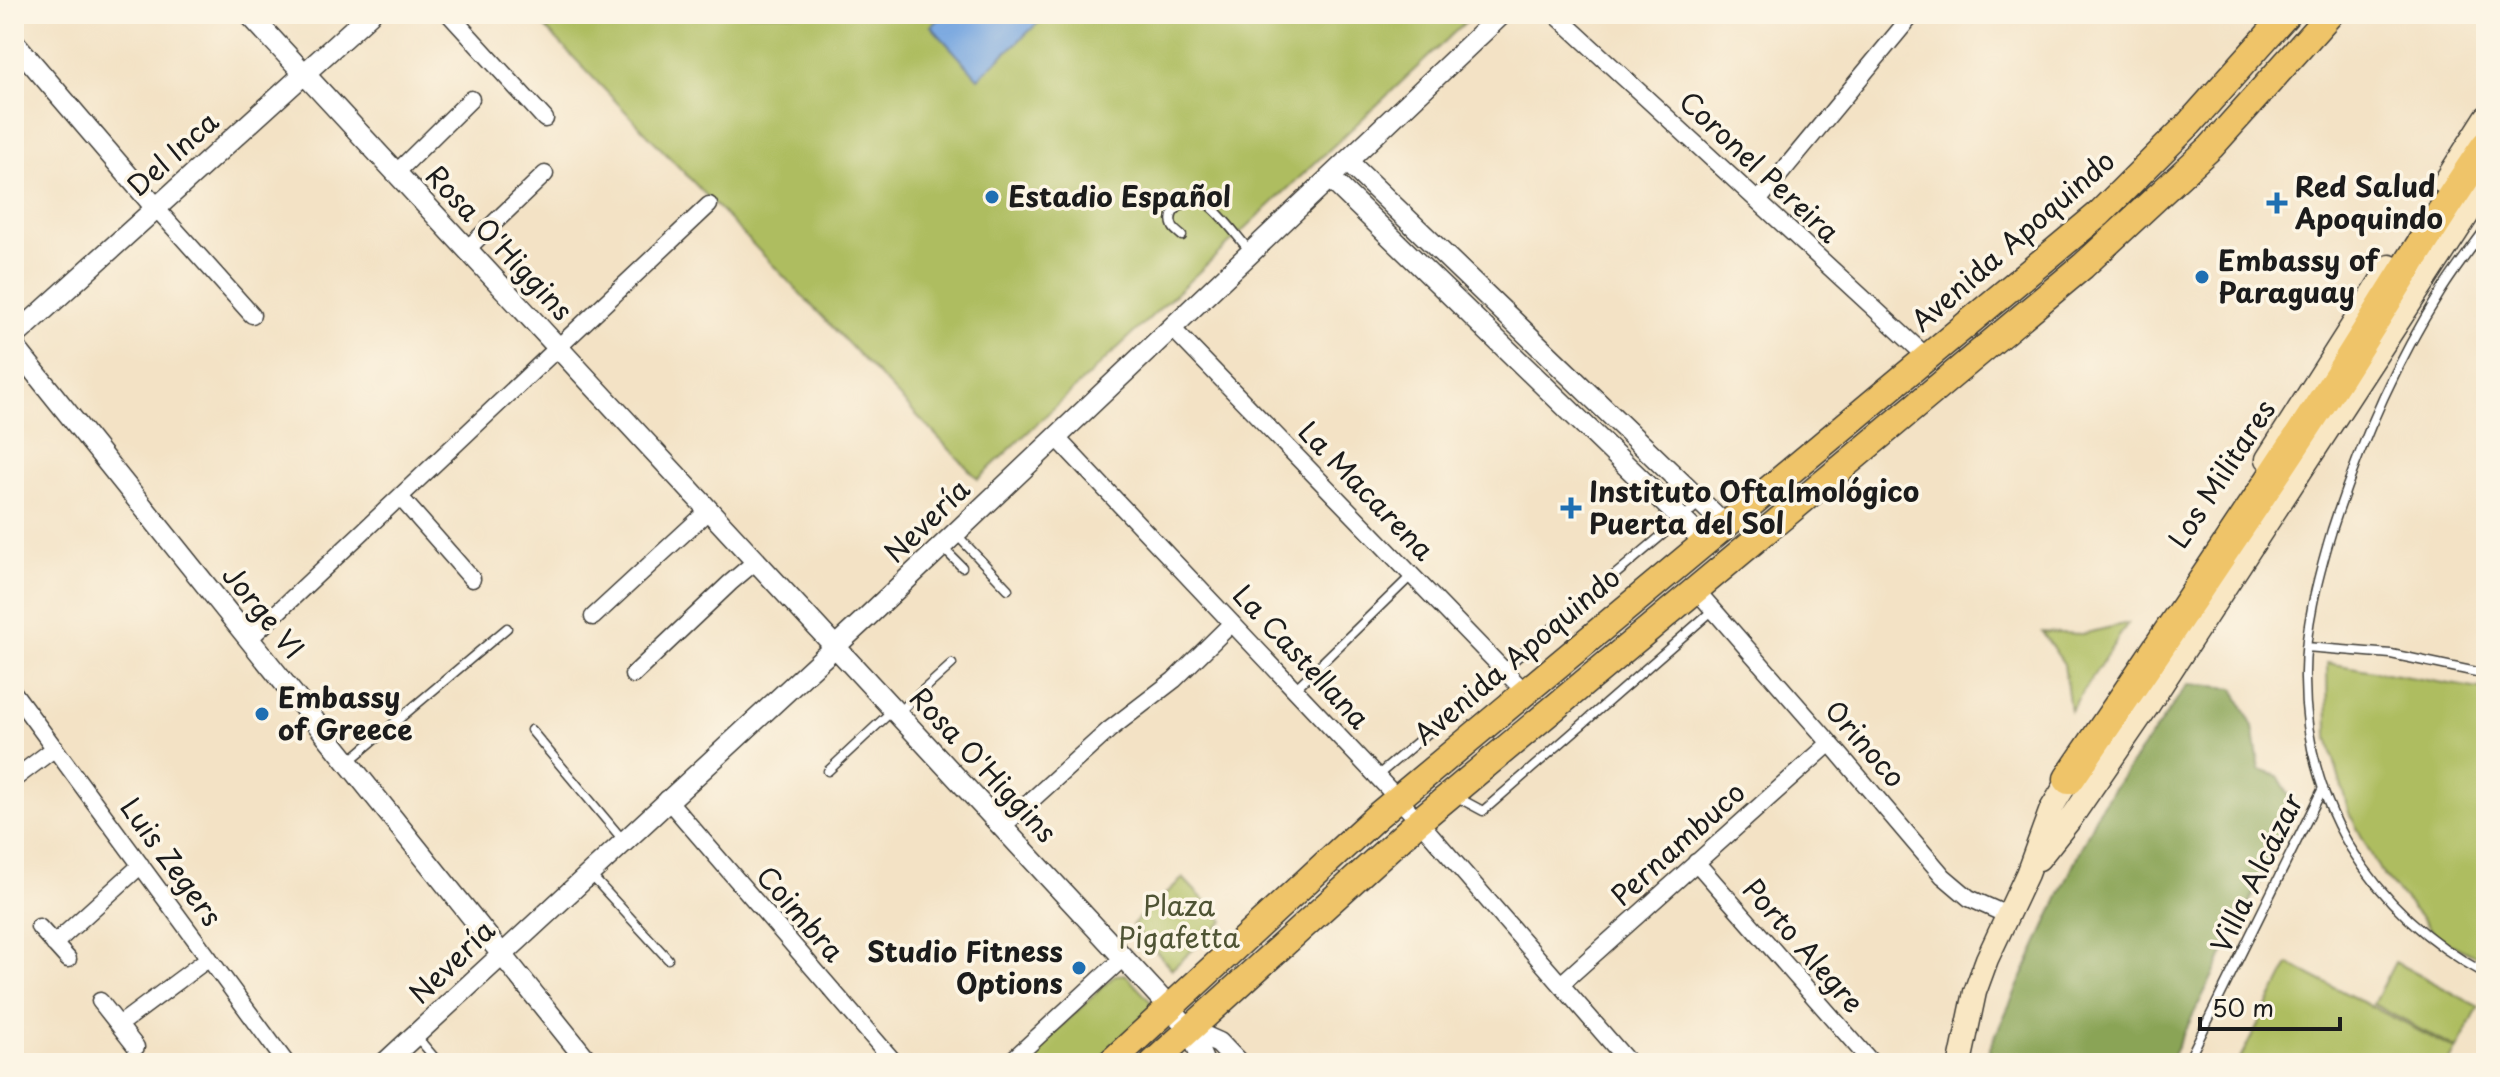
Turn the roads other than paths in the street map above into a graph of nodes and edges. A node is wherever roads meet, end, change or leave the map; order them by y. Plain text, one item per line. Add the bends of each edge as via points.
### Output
1 (249, 14) edge
2 (370, 14) edge
3 (449, 14) edge
4 (1502, 14) edge
5 (1555, 14) edge
6 (1913, 14) edge
7 (2330, 14) edge
8 (2283, 15) edge
9 (2307, 40) junction
10 (14, 42) edge
11 (304, 73) junction
12 (471, 99) dead end
13 (2486, 117) edge
14 (545, 119) dead end
15 (2486, 146) edge
16 (1347, 161) junction
17 (396, 173) junction
18 (545, 174) dead end
19 (1330, 178) junction
20 (2486, 187) edge
21 (1758, 201) junction
22 (709, 205) dead end
23 (156, 208) junction
24 (2486, 228) edge
25 (1182, 236) dead end
26 (467, 249) junction
27 (1251, 253) junction
28 (1469, 279) junction
29 (1451, 296) junction
30 (252, 315) dead end
31 (1171, 327) junction
32 (14, 337) edge
33 (14, 346) edge
34 (558, 348) junction
35 (1928, 358) junction
36 (1579, 386) junction
37 (1561, 403) junction
38 (1056, 437) junction
39 (400, 497) junction
40 (1700, 503) junction
41 (709, 510) junction
42 (1681, 519) junction
43 (1714, 533) junction
44 (948, 539) junction
45 (756, 561) junction
46 (962, 567) dead end
47 (1412, 575) junction
48 (472, 579) dead end
49 (1008, 589) dead end
50 (1696, 590) junction
51 (1713, 610) junction
52 (593, 617) dead end
53 (1232, 623) junction
54 (507, 628) dead end
55 (249, 639) junction
56 (835, 646) junction
57 (2306, 647) junction
58 (952, 664) dead end
59 (1502, 669) junction
60 (2486, 674) edge
61 (633, 675) dead end
62 (1295, 689) junction
63 (1524, 691) junction
64 (14, 693) edge
65 (895, 711) junction
66 (531, 730) dead end
67 (1830, 743) junction
68 (55, 748) junction
69 (347, 762) junction
70 (828, 771) dead end
71 (1377, 776) junction
72 (14, 779) edge
73 (2069, 779) junction
74 (2323, 788) junction
75 (1450, 794) junction
76 (1398, 798) junction
77 (667, 799) junction
78 (1419, 821) junction
79 (1002, 827) junction
80 (623, 840) junction
81 (1696, 862) junction
82 (141, 865) junction
83 (589, 872) junction
84 (2027, 874) junction
85 (2007, 915) junction
86 (39, 927) dead end
87 (54, 944) junction
88 (500, 954) junction
89 (1124, 957) junction
90 (209, 958) junction
91 (68, 959) dead end
92 (668, 959) dead end
93 (2486, 974) edge
94 (1561, 984) junction
95 (100, 1001) dead end
96 (1169, 1007) junction
97 (119, 1025) junction
98 (1190, 1030) junction
99 (416, 1035) junction
100 (136, 1047) dead end
101 (286, 1063) edge
102 (385, 1063) edge
103 (439, 1063) edge
104 (589, 1063) edge
105 (895, 1063) edge
106 (1009, 1063) edge
107 (1110, 1063) edge
108 (1153, 1063) edge
109 (1204, 1063) edge
110 (1238, 1063) edge
111 (1629, 1063) edge
112 (1872, 1063) edge
113 (1960, 1063) edge
114 (2187, 1063) edge

1 - 11 street, Rosa O'Higgins
2 - 11 street, Del Inca
3 - 14 street
4 - 16 street, Nevería
5 - 21 street, Coronel Pereira
6 - 21 street
7 - 9 main road
8 - 9 street
8 - 35 main road, Avenida Apoquindo via 2189,124 2099,214
9 - 50 main road via 2211,147 2083,266
10 - 23 street
11 - 17 street, Rosa O'Higgins
11 - 23 street, Del Inca
12 - 17 street
13 - 73 main road, Los Militares via 2122,686
15 - 73 highway via 2238,531
16 - 19 street, Nevería
16 - 28 street
17 - 26 street, Rosa O'Higgins
18 - 26 street
19 - 27 street, Nevería
19 - 29 street
20 - 84 main road, Los Militares via 2148,706
21 - 35 street, Coronel Pereira
22 - 34 street
23 - 30 street
23 - 32 street, Del Inca
24 - 57 lane via 2440,293 2379,404 2320,568
25 - 27 lane via 1172,218 1176,209 1197,200 1208,205
26 - 34 street, Rosa O'Higgins
27 - 31 street, Nevería
28 - 29 street
28 - 36 street
29 - 37 street
31 - 38 street, Nevería
31 - 47 street, La Macarena
33 - 55 street, Jorge VI
34 - 39 street
34 - 41 street, Rosa O'Higgins
35 - 43 main road, Avenida Apoquindo
36 - 37 street
36 - 40 street
37 - 42 street
38 - 44 street, Nevería
38 - 53 street, La Castellana
39 - 48 street
39 - 55 street
40 - 42 lane
40 - 43 street
41 - 45 street, Rosa O'Higgins
41 - 52 street
42 - 43 street
42 - 59 lane
43 - 63 main road, Avenida Apoquindo
44 - 46 lane
44 - 49 lane
44 - 56 street, Nevería
45 - 56 street, Rosa O'Higgins
45 - 61 street
47 - 59 street, La Macarena
47 - 62 lane
50 - 51 street, Orinoco
50 - 75 main road
51 - 67 street, Orinoco
51 - 75 lane via 1483,811
53 - 62 street, La Castellana
53 - 79 street via 1174,680 1109,730
54 - 69 lane
55 - 69 street, Jorge VI
56 - 65 street, Rosa O'Higgins
56 - 77 street, Nevería
57 - 60 lane via 2391,654
57 - 74 lane via 2309,733
58 - 65 lane
59 - 63 street, La Macarena
59 - 71 lane
62 - 71 street, La Castellana
63 - 76 main road, Avenida Apoquindo
64 - 68 street, Luis Zegers
65 - 70 lane
65 - 79 street, Rosa O'Higgins
66 - 80 lane
67 - 81 street, Pernambuco
67 - 85 street, Orinoco via 1943,876 1969,898
68 - 72 street
68 - 82 street, Luis Zegers
69 - 88 street, Jorge VI
71 - 76 street, La Castellana
73 - 84 main road, Los Militares via 2051,809
74 - 93 lane via 2344,836 2383,893 2436,943
74 - 114 lane, Villa Alcázar
75 - 78 main road
76 - 78 street, La Castellana
76 - 96 main road, Avenida Apoquindo
77 - 80 street, Nevería
77 - 105 street, Coimbra
78 - 94 street, La Castellana
78 - 98 main road
79 - 89 street, Rosa O'Higgins
80 - 83 street, Nevería
81 - 94 street, Pernambuco
81 - 112 street, Porto Alegre
82 - 87 street
82 - 90 street, Luis Zegers
83 - 88 street, Nevería
83 - 92 lane
84 - 85 main road, Los Militares
85 - 113 main road, Los Militares via 1975,992
86 - 87 street
87 - 91 street
88 - 99 street, Nevería
88 - 104 street, Jorge VI
89 - 96 street, Rosa O'Higgins
89 - 106 street
90 - 97 street
90 - 101 street, Luis Zegers
94 - 111 street, La Castellana
95 - 97 street
96 - 98 street, Rosa O'Higgins
96 - 107 main road, Avenida Apoquindo
97 - 100 street
98 - 108 main road
98 - 109 street
98 - 110 street via 1219,1043
99 - 102 street, Nevería
99 - 103 lane

